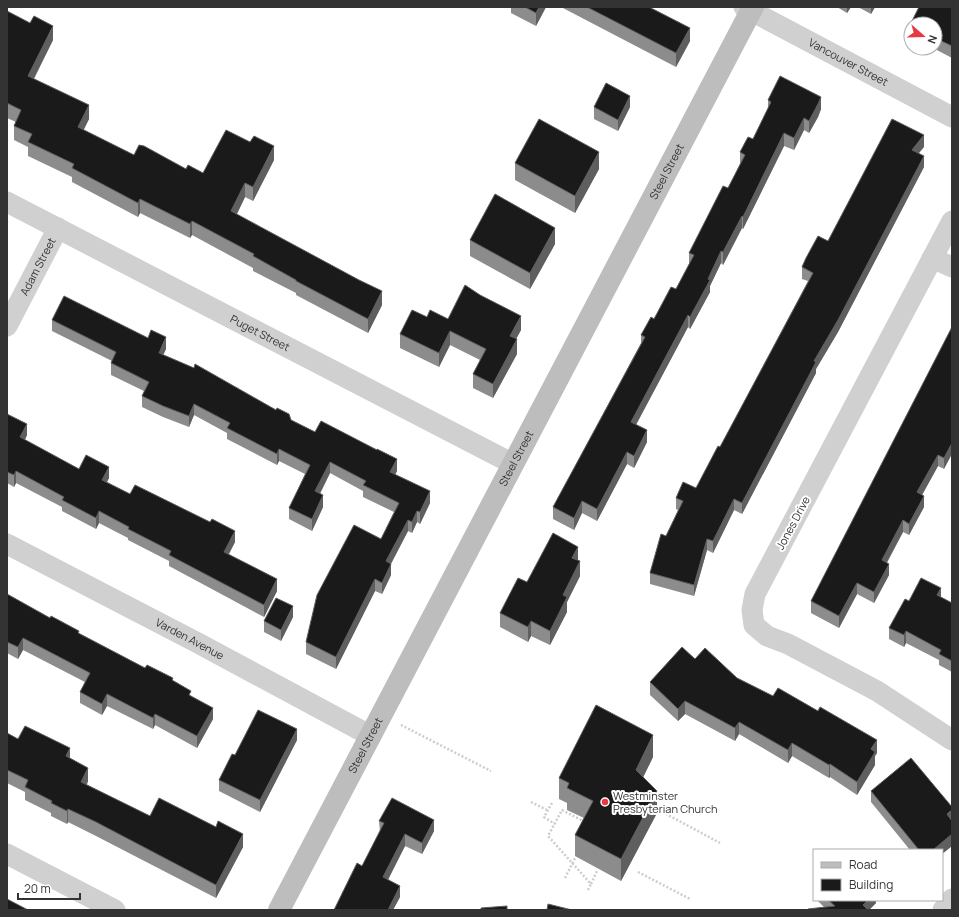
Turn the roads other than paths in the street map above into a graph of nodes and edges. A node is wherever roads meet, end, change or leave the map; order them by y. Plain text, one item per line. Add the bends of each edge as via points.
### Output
1 (750, 8) edge
2 (952, 117) edge
3 (7, 202) edge
4 (952, 221) edge
5 (58, 228) junction
6 (932, 258) junction
7 (952, 267) edge
8 (7, 326) edge
9 (513, 464) junction
10 (7, 544) edge
11 (371, 736) junction
12 (952, 740) edge
13 (7, 854) edge
14 (952, 899) edge
15 (115, 910) edge
16 (279, 910) edge
17 (942, 910) edge

1 - 2 street, Vancouver Street
1 - 9 street, Steel Street
3 - 5 street, Puget Street
4 - 6 street, Jones Drive
5 - 8 street, Adam Street
5 - 9 street, Puget Street
6 - 7 street
6 - 12 street, Jones Drive via 755,594 752,610 754,625 767,636 788,644 877,691
9 - 11 street, Steel Street
10 - 11 street, Varden Avenue
11 - 16 street, Steel Street
13 - 15 street
14 - 17 street

